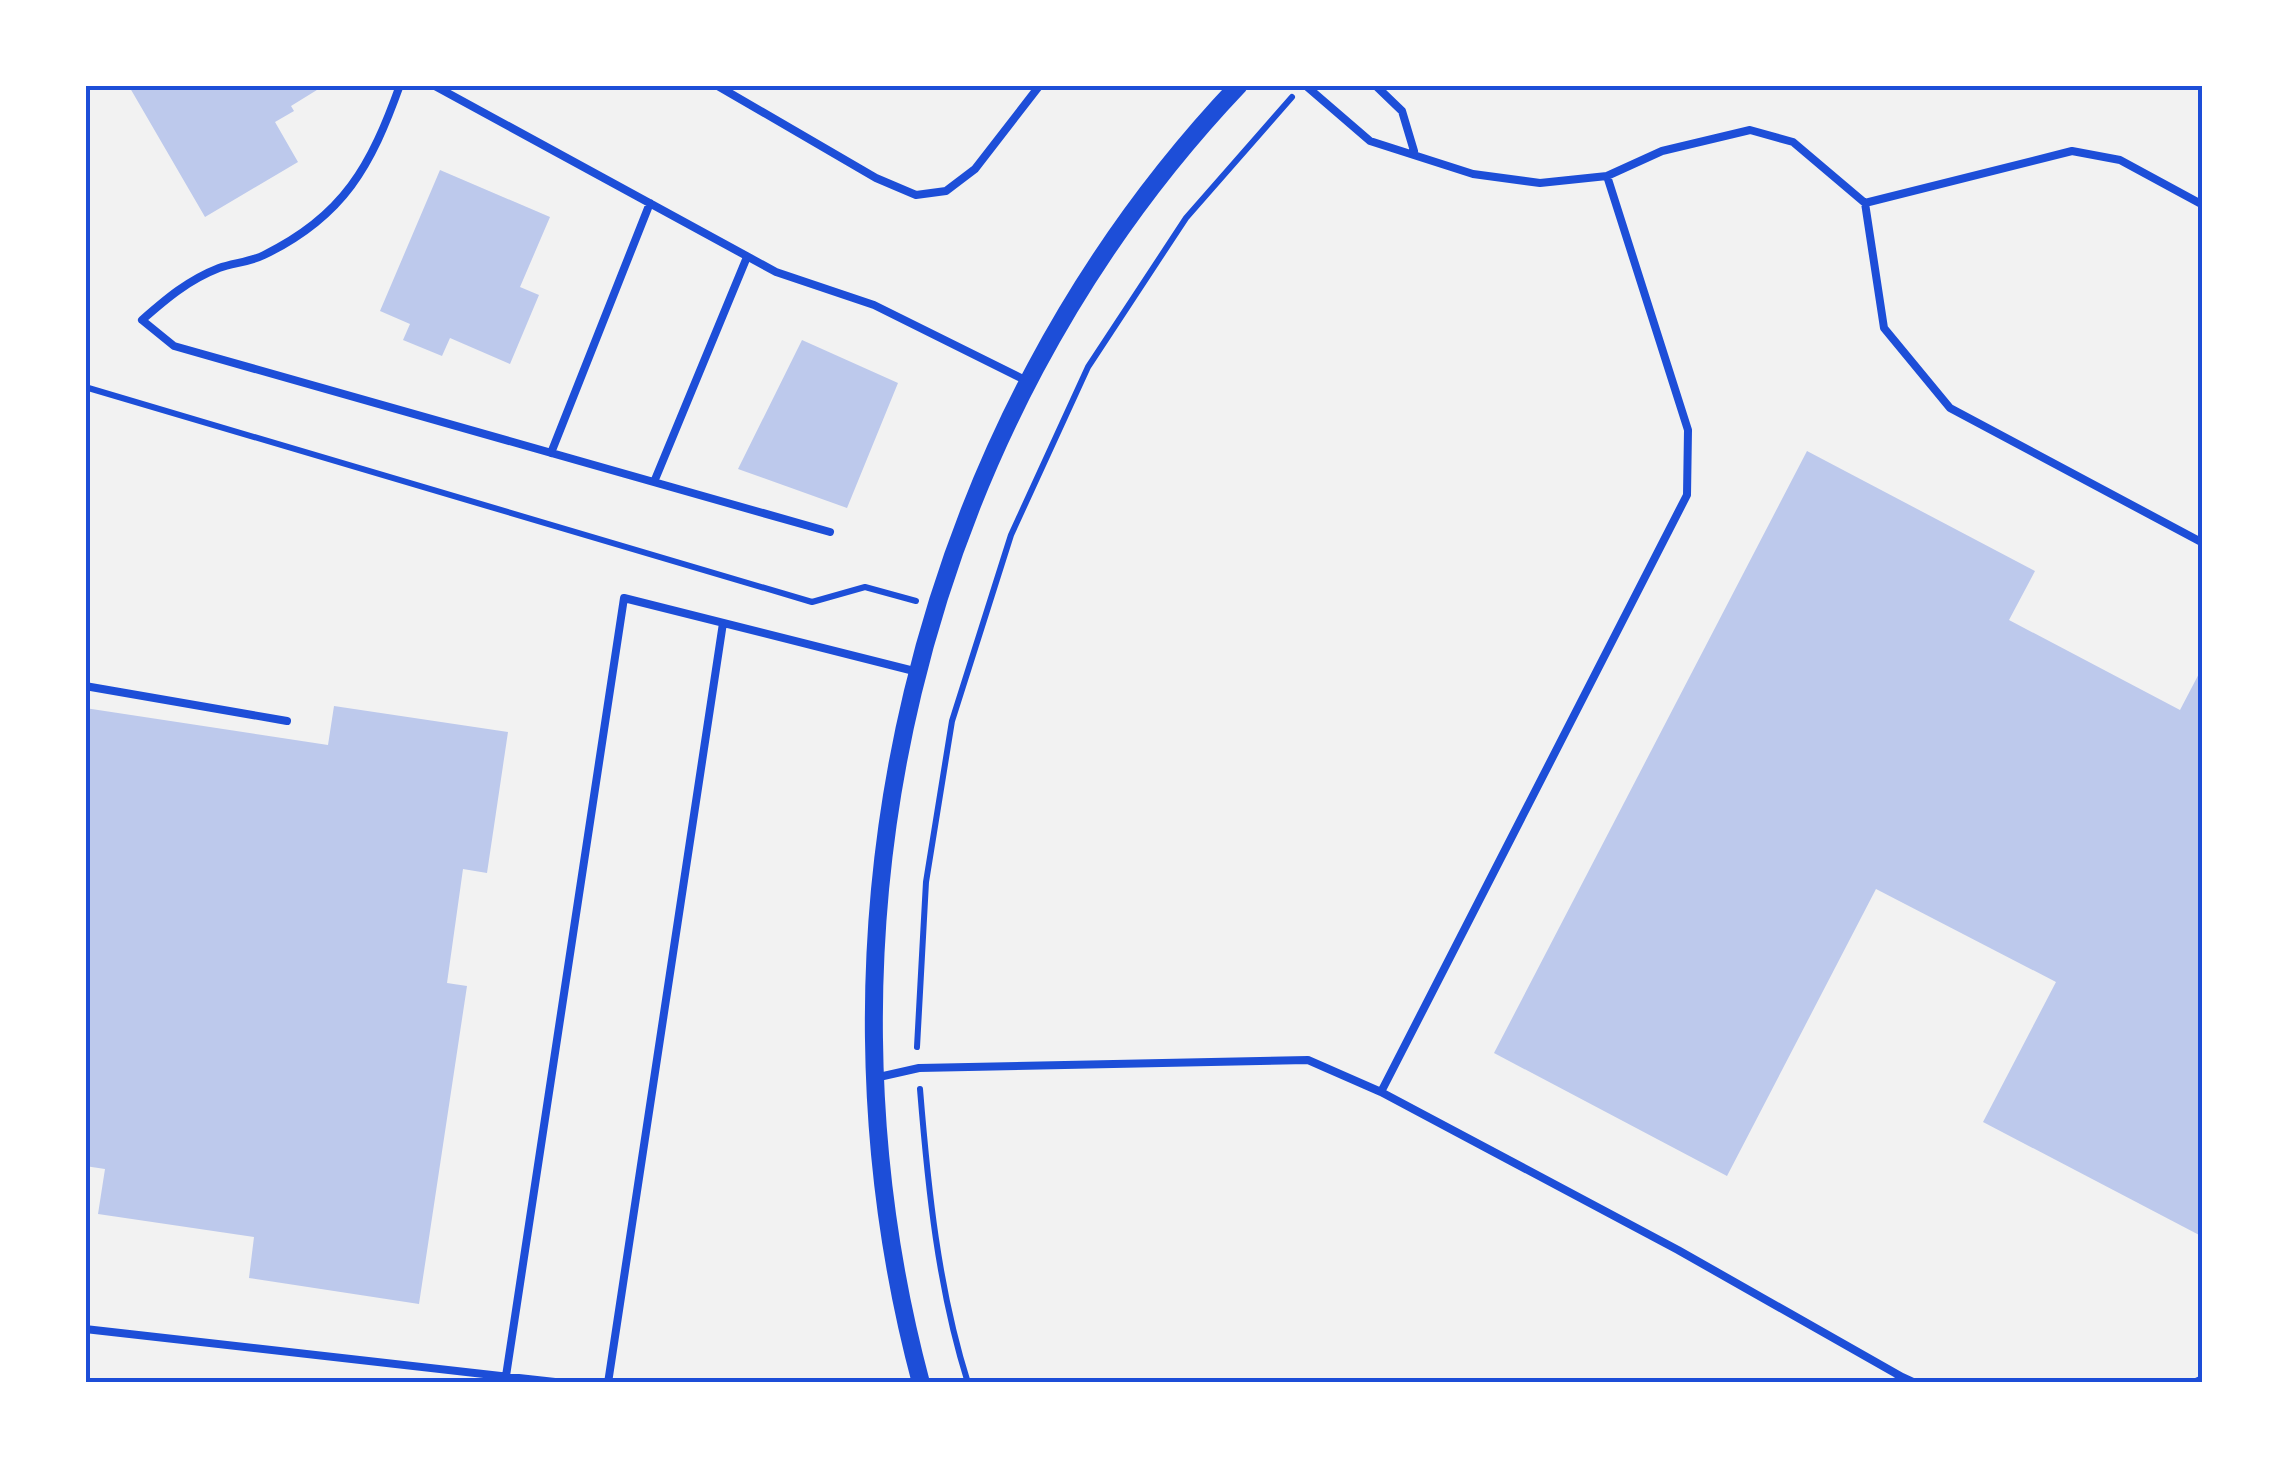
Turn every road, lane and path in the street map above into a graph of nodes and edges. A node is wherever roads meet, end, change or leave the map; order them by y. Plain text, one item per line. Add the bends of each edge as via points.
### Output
1 (400, 85) edge
2 (434, 85) edge
3 (716, 85) edge
4 (1040, 85) edge
5 (1239, 85) edge
6 (1304, 85) edge
7 (1375, 85) edge
8 (1414, 151) junction
9 (1607, 176) junction
10 (650, 203) junction
11 (1865, 203) junction
12 (2203, 204) edge
13 (747, 256) junction
14 (1029, 382) junction
15 (85, 388) edge
16 (551, 453) junction
17 (654, 482) junction
18 (830, 532) dead end
19 (2203, 542) edge
20 (937, 606) junction
21 (723, 623) junction
22 (918, 672) junction
23 (85, 686) edge
24 (287, 721) dead end
25 (919, 1068) junction
26 (874, 1078) junction
27 (1381, 1092) junction
28 (85, 1329) edge
29 (506, 1376) junction
30 (1897, 1380) edge
31 (2203, 1380) edge
32 (564, 1383) edge
33 (608, 1383) edge
34 (921, 1383) edge
35 (968, 1383) edge
36 (1914, 1383) edge
37 (2194, 1383) edge

1 - 16 lane via 351,192 310,228 261,256 182,286 142,320 174,346
2 - 10 lane
3 - 4 lane via 916,195 946,191 974,169
5 - 14 street via 1133,212
6 - 8 lane via 1370,141
6 - 25 path via 1186,218 1088,367 1011,535 952,721 926,882
7 - 8 lane via 1402,112
8 - 9 lane via 1473,174 1540,183
9 - 11 lane via 1662,152 1750,130 1793,142
9 - 27 lane via 1688,430 1686,496
10 - 13 lane
10 - 16 lane
11 - 12 lane via 2072,151 2120,160
11 - 19 lane via 1884,328 1950,408
13 - 14 lane via 874,305
13 - 17 lane
14 - 20 street via 967,514
15 - 20 path via 812,602 865,586
16 - 17 lane
17 - 18 lane
20 - 22 street
21 - 22 lane
21 - 29 lane via 624,598
21 - 33 lane
22 - 26 street via 877,888
23 - 24 lane
25 - 26 lane
25 - 27 lane via 1308,1060
25 - 35 path via 928,1190 953,1336
26 - 34 street via 882,1198
27 - 30 lane via 1678,1250
28 - 29 lane
29 - 32 lane
30 - 36 lane
31 - 37 lane

